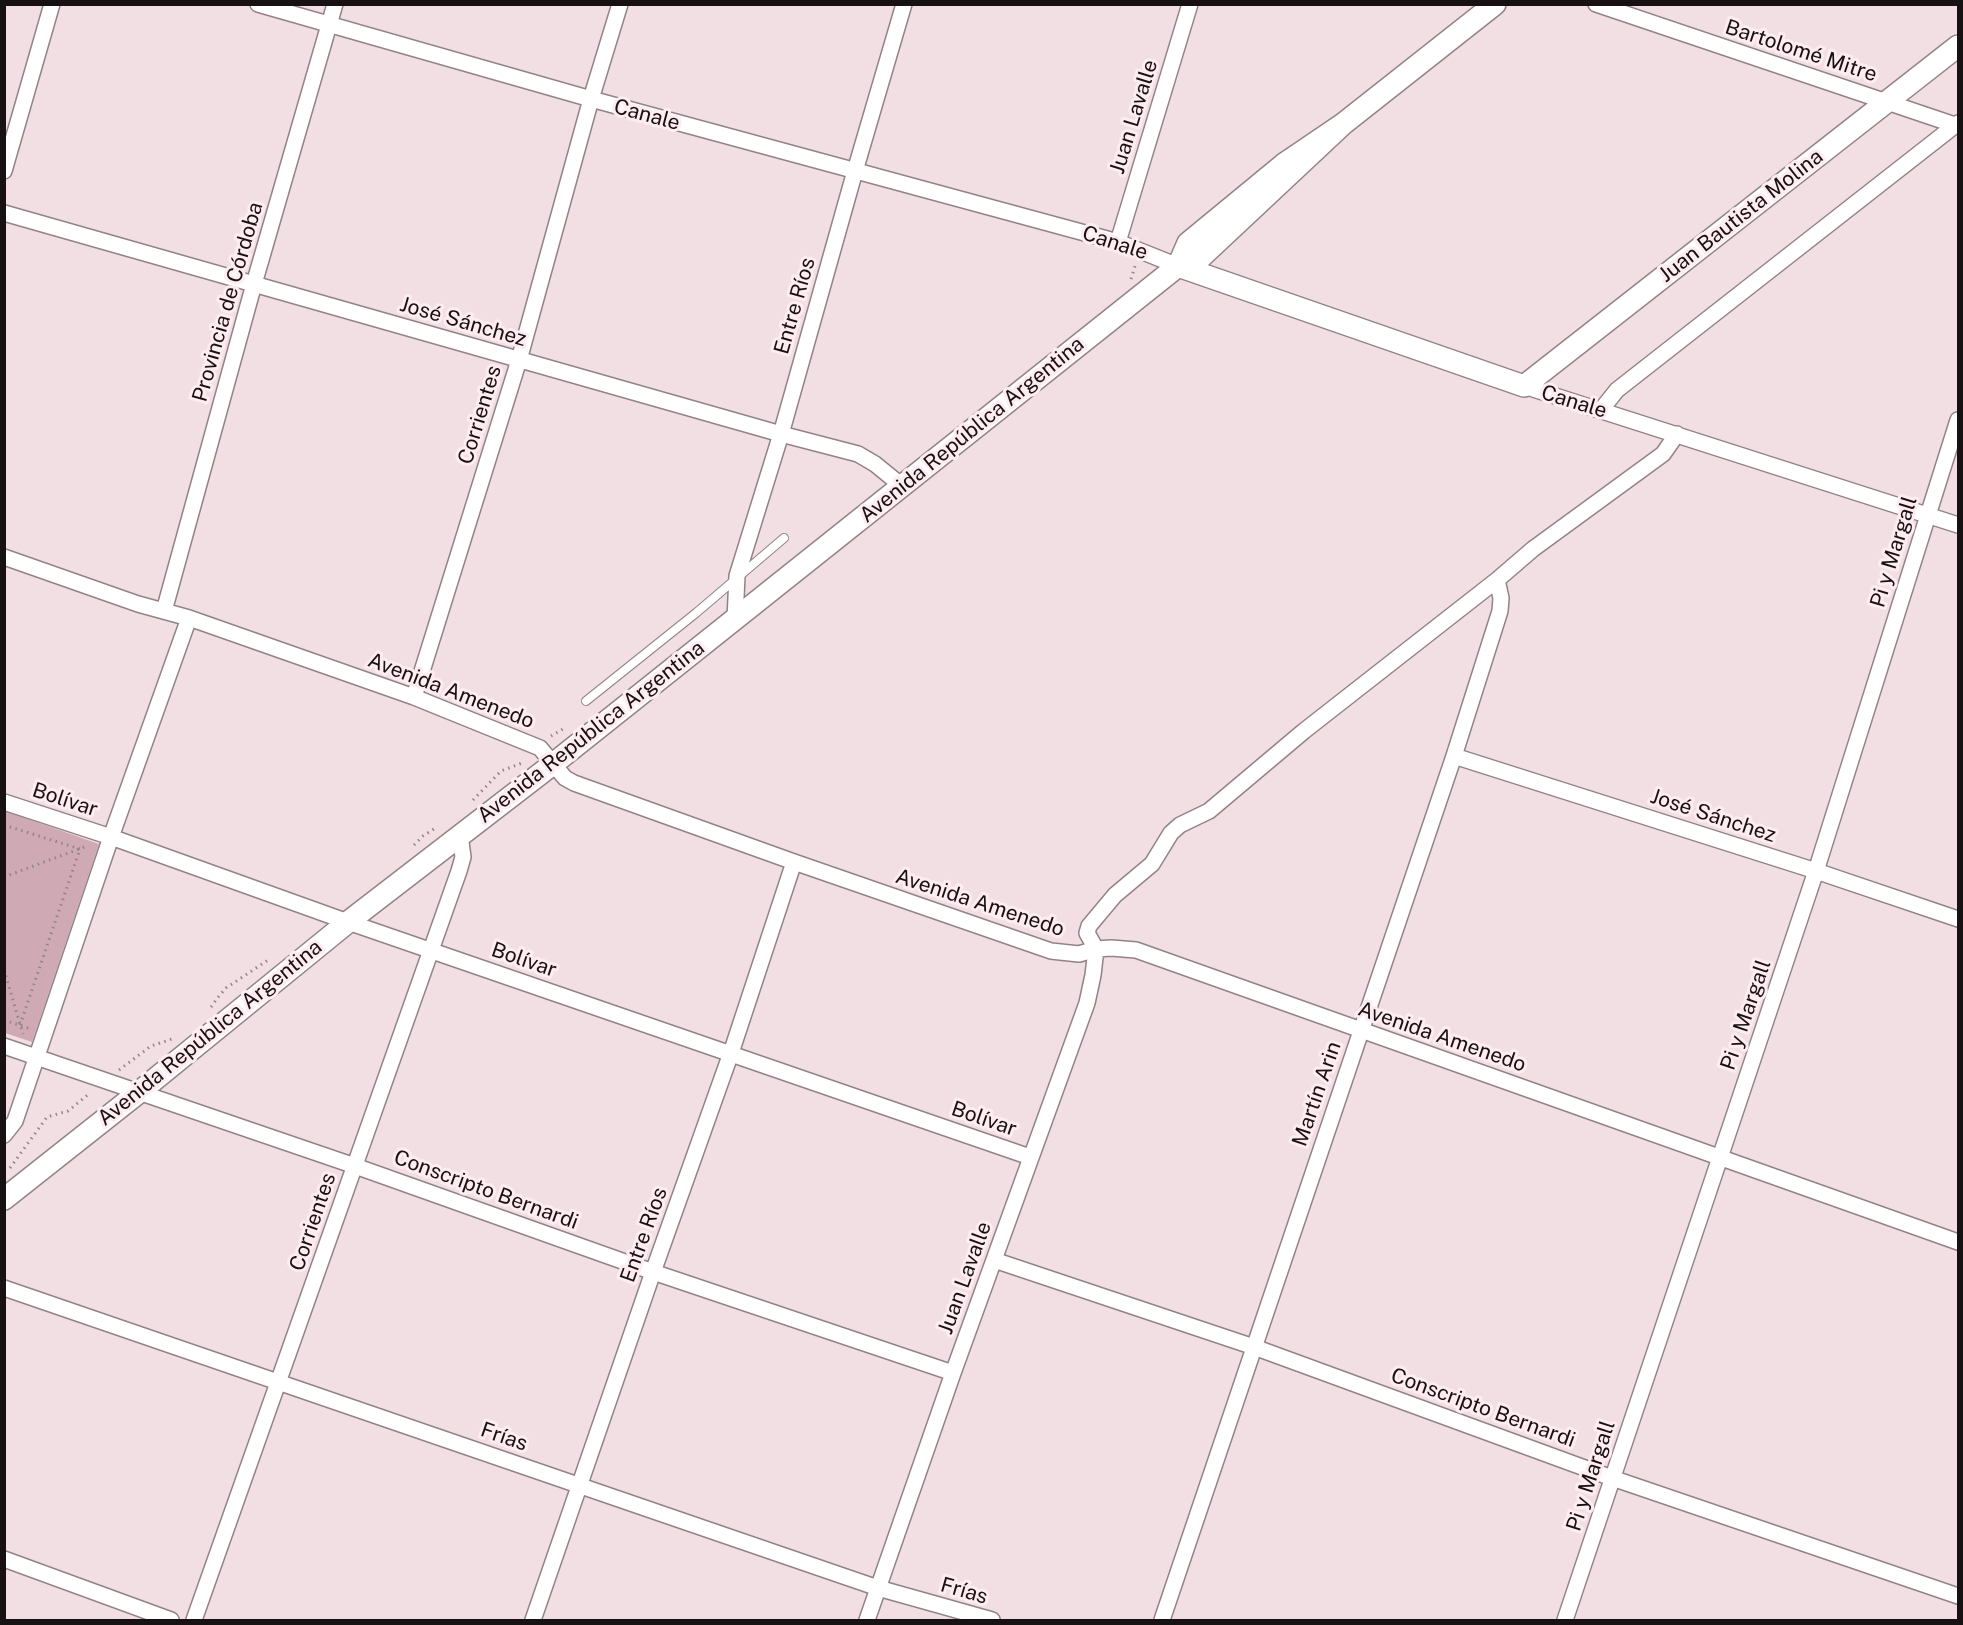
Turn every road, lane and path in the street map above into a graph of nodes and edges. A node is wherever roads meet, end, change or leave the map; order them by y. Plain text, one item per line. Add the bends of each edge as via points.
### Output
1 (52, 4) edge
2 (258, 4) edge
3 (335, 4) edge
4 (620, 4) edge
5 (904, 4) edge
6 (1190, 4) edge
7 (1495, 4) edge
8 (1596, 4) edge
9 (329, 25) junction
10 (1959, 46) edge
11 (591, 99) junction
12 (1888, 102) junction
13 (1958, 125) edge
14 (4, 171) edge
15 (855, 171) junction
16 (4, 213) edge
17 (1118, 242) junction
18 (1178, 266) junction
19 (254, 284) junction
20 (519, 360) junction
21 (1524, 387) junction
22 (1601, 410) junction
23 (1959, 420) edge
24 (781, 434) junction
25 (1677, 434) junction
26 (902, 486) junction
27 (1927, 515) junction
28 (1959, 525) edge
29 (784, 538) dead end
30 (4, 557) edge
31 (736, 579) junction
32 (1497, 580) junction
33 (164, 611) junction
34 (189, 618) junction
35 (735, 619) junction
36 (414, 698) junction
37 (586, 701) dead end
38 (1454, 756) junction
39 (553, 764) junction
40 (4, 802) edge
41 (4, 825) edge
42 (460, 835) junction
43 (111, 837) junction
44 (80, 849) junction
45 (794, 862) junction
46 (1816, 871) junction
47 (4, 877) edge
48 (1959, 919) edge
49 (348, 922) junction
50 (1096, 949) junction
51 (432, 951) junction
52 (4, 970) edge
53 (4, 1020) edge
54 (20, 1025) junction
55 (1361, 1031) junction
56 (44, 1034) junction
57 (4, 1046) edge
58 (731, 1053) junction
59 (32, 1055) junction
60 (138, 1093) junction
61 (6, 1133) edge
62 (1030, 1157) junction
63 (1720, 1157) junction
64 (355, 1166) junction
65 (4, 1198) edge
66 (1959, 1242) edge
67 (994, 1260) junction
68 (653, 1272) junction
69 (4, 1288) edge
70 (1254, 1347) junction
71 (953, 1373) junction
72 (280, 1383) junction
73 (1612, 1478) junction
74 (580, 1485) junction
75 (4, 1559) edge
76 (878, 1588) junction
77 (1959, 1596) edge
78 (171, 1620) edge
79 (194, 1620) edge
80 (533, 1620) edge
81 (867, 1620) edge
82 (992, 1620) edge
83 (1162, 1620) edge
84 (1565, 1620) edge

1 - 14 street
2 - 9 street, Canale
3 - 9 street, Provincia de Córdoba
4 - 11 street, Corrientes
5 - 15 street, Entre Ríos
6 - 17 street, Juan Lavalle
7 - 18 main road, Avenida República Argentina via 1343,124 1200,258
8 - 12 street, Bartolomé Mitre
9 - 11 street, Canale
9 - 19 street, Provincia de Córdoba
10 - 12 main road, Juan Bautista Molina
11 - 15 street, Canale
11 - 20 street, Corrientes
12 - 13 street, Bartolomé Mitre
12 - 21 main road, Juan Bautista Molina
13 - 22 street via 1617,390
15 - 17 street, Canale
15 - 24 street, Entre Ríos
16 - 19 street, José Sánchez
17 - 18 street, Canale
18 - 21 main road, Canale
18 - 26 main road, Avenida República Argentina
19 - 20 street, José Sánchez
19 - 33 street, Provincia de Córdoba
20 - 24 street, José Sánchez
20 - 36 street, Corrientes
21 - 22 street, Canale
22 - 25 street, Canale
23 - 27 street, Pi y Margall
24 - 26 street, José Sánchez via 858,454
24 - 31 street, Entre Ríos
25 - 27 street, Canale
25 - 32 street via 1663,454
26 - 35 main road, Avenida República Argentina
27 - 28 street, Canale
27 - 46 street, Pi y Margall
29 - 31 lane
30 - 33 street, Avenida Amenedo
31 - 35 street, Entre Ríos
31 - 37 lane
32 - 38 street, Martín Arin via 1500,611
32 - 50 street, Juan Lavalle via 1209,811 1175,829 1152,864 1115,895 1089,926
33 - 34 street, Avenida Amenedo
34 - 36 street, Avenida Amenedo
34 - 43 street
35 - 39 main road, Avenida República Argentina
36 - 39 street, Avenida Amenedo via 540,748
38 - 46 street, José Sánchez
38 - 55 street, Martín Arin
39 - 42 main road, Avenida República Argentina
39 - 45 street, Avenida Amenedo via 574,783
40 - 43 street, Bolívar
41 - 44 path
42 - 49 main road, Avenida República Argentina
42 - 51 street, Corrientes via 463,857
43 - 44 path
43 - 49 street, Bolívar
43 - 56 street
44 - 47 path
44 - 54 path
45 - 50 street, Avenida Amenedo via 1051,951 1079,954
45 - 58 street, Entre Ríos
46 - 48 street, José Sánchez
46 - 63 street, Pi y Margall
49 - 51 street, Bolívar
49 - 60 main road, Avenida República Argentina
50 - 55 street, Avenida Amenedo via 1136,950
50 - 62 street, Juan Lavalle via 1087,1004
51 - 58 street, Bolívar
51 - 64 street, Corrientes
52 - 54 path
53 - 54 path
54 - 56 path
54 - 59 path
55 - 63 street, Avenida Amenedo
55 - 70 street, Martín Arin
56 - 59 street
57 - 59 street, Conscripto Bernardi
58 - 62 street, Bolívar
58 - 68 street, Entre Ríos
59 - 60 street, Conscripto Bernardi
59 - 61 street via 15,1121
60 - 64 street, Conscripto Bernardi
60 - 65 main road, Avenida República Argentina
62 - 67 street, Juan Lavalle
63 - 66 street, Avenida Amenedo
63 - 73 street, Pi y Margall
64 - 68 street, Conscripto Bernardi
64 - 72 street, Corrientes
67 - 70 street, Conscripto Bernardi
67 - 71 street, Juan Lavalle
68 - 71 street, Conscripto Bernardi
68 - 74 street, Entre Ríos
69 - 72 street, Frías
70 - 73 street, Conscripto Bernardi
70 - 83 street, Martín Arin
71 - 76 street, Juan Lavalle
72 - 74 street, Frías
72 - 79 street, Corrientes
73 - 77 street, Conscripto Bernardi
73 - 84 street, Pi y Margall
74 - 76 street, Frías
74 - 80 street, Entre Ríos
75 - 78 street
76 - 81 street, Juan Lavalle
76 - 82 street, Frías

